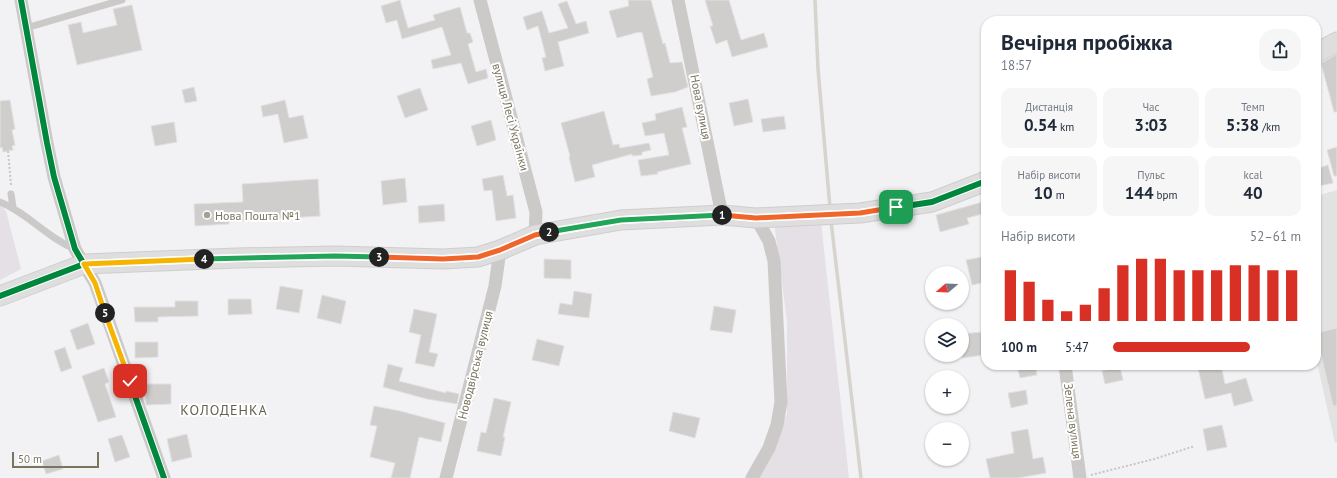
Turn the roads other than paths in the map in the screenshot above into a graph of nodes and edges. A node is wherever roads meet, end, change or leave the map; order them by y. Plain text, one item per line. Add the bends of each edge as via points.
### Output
1 (21, 0) edge
2 (122, 0) edge
3 (480, 0) edge
4 (678, 0) edge
5 (26, 28) junction
6 (1337, 42) edge
7 (1321, 50) edge
8 (981, 183) edge
9 (12, 194) road end
10 (0, 202) edge
11 (13, 207) junction
12 (722, 215) junction
13 (756, 218) junction
14 (535, 235) junction
15 (500, 250) junction
16 (79, 257) junction
17 (0, 296) edge
18 (1066, 370) edge
19 (164, 478) edge
20 (446, 478) edge
21 (752, 478) edge
22 (1080, 478) edge

1 - 5 street
2 - 5 lane
3 - 14 street, вулиця Лесі Українки via 536,212
4 - 12 street, Нова вулиця
5 - 16 street via 54,176
6 - 7 main road
8 - 13 main road via 932,202 860,213
9 - 11 lane
10 - 11 lane
11 - 16 lane
12 - 13 main road
12 - 14 main road via 621,220
13 - 21 street via 769,241 774,261 781,402 769,448
14 - 15 main road
15 - 16 main road via 478,257 443,259 335,256
15 - 20 street, Новодвірська вулиця via 495,286
16 - 17 main road
16 - 19 street via 95,283
18 - 22 street, Зелена вулиця

